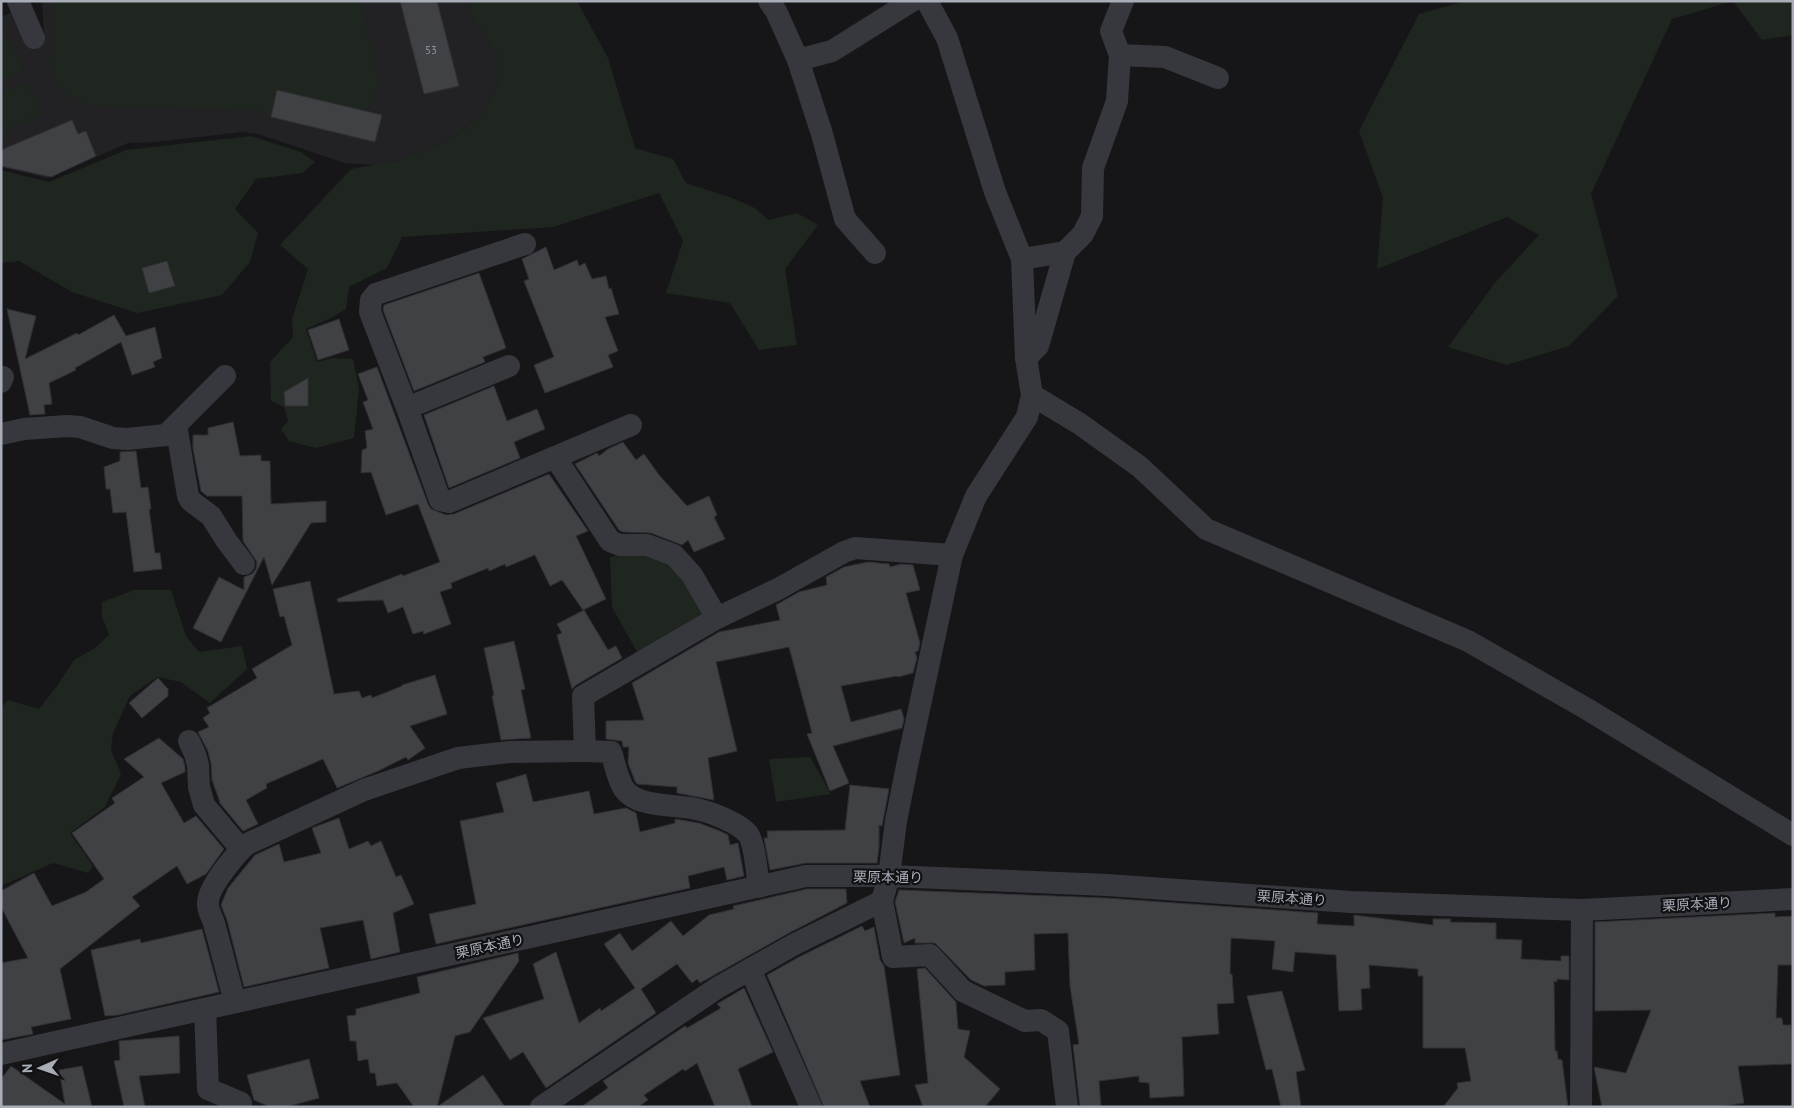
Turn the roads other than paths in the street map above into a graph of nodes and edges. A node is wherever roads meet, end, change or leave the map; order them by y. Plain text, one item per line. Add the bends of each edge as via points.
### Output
1 (18, 1) edge
2 (769, 1) edge
3 (912, 1) edge
4 (927, 1) edge
5 (1123, 1) edge
6 (34, 38) dead end
7 (1120, 55) junction
8 (798, 60) junction
9 (1218, 78) dead end
10 (525, 244) dead end
11 (874, 252) dead end
12 (1065, 252) junction
13 (1022, 259) junction
14 (1026, 358) junction
15 (509, 366) dead end
16 (225, 376) dead end
17 (1032, 395) junction
18 (407, 408) junction
19 (176, 425) junction
20 (630, 425) dead end
21 (1, 434) edge
22 (555, 457) junction
23 (952, 555) junction
24 (244, 564) dead end
25 (717, 618) junction
26 (189, 741) dead end
27 (585, 751) junction
28 (1793, 835) edge
29 (241, 849) junction
30 (889, 876) junction
31 (759, 887) junction
32 (1793, 900) edge
33 (882, 901) junction
34 (1582, 910) junction
35 (750, 969) junction
36 (235, 1002) junction
37 (205, 1009) junction
38 (1, 1054) edge
39 (242, 1103) dead end
40 (541, 1107) edge
41 (811, 1107) edge
42 (1067, 1107) edge
43 (1581, 1107) edge

1 - 6 street
2 - 8 street
3 - 8 street via 832,51
4 - 13 street via 947,38 995,192
5 - 7 street via 1111,31
7 - 9 street via 1165,57
7 - 12 street via 1117,101 1093,168 1092,216 1083,234
8 - 11 street via 845,219
10 - 18 street via 376,294 371,300 370,312
12 - 13 street
12 - 14 street via 1038,346
13 - 14 street
14 - 17 street
15 - 18 street
16 - 19 street
17 - 23 street via 1027,416 976,496
17 - 28 street via 1140,466 1206,529 1468,641 1587,709
18 - 22 street via 440,500 449,502
19 - 21 street via 166,435 126,439 66,426
19 - 24 street via 188,496 212,516
20 - 22 street
22 - 25 street via 610,541 620,545 648,545 674,555 692,575
23 - 25 street via 855,548
23 - 30 street via 896,821
25 - 27 street via 583,696
26 - 29 street via 197,759 204,805
27 - 29 street via 510,752 458,758 364,790
27 - 31 street via 611,752 624,789 638,799 696,809 738,826 748,834 751,842
29 - 36 street via 212,889 208,904
30 - 31 street, 栗原本通り via 806,876
30 - 33 street
30 - 34 street, 栗原本通り via 1107,884 1351,902
31 - 36 street, 栗原本通り
32 - 34 street, 栗原本通り
33 - 35 street
33 - 42 street via 893,957 930,955 963,991 1025,1021 1041,1020 1058,1031
34 - 43 street
35 - 40 street
35 - 41 street
36 - 37 street, 栗原本通り
37 - 38 street, 栗原本通り
37 - 39 street via 208,1090

